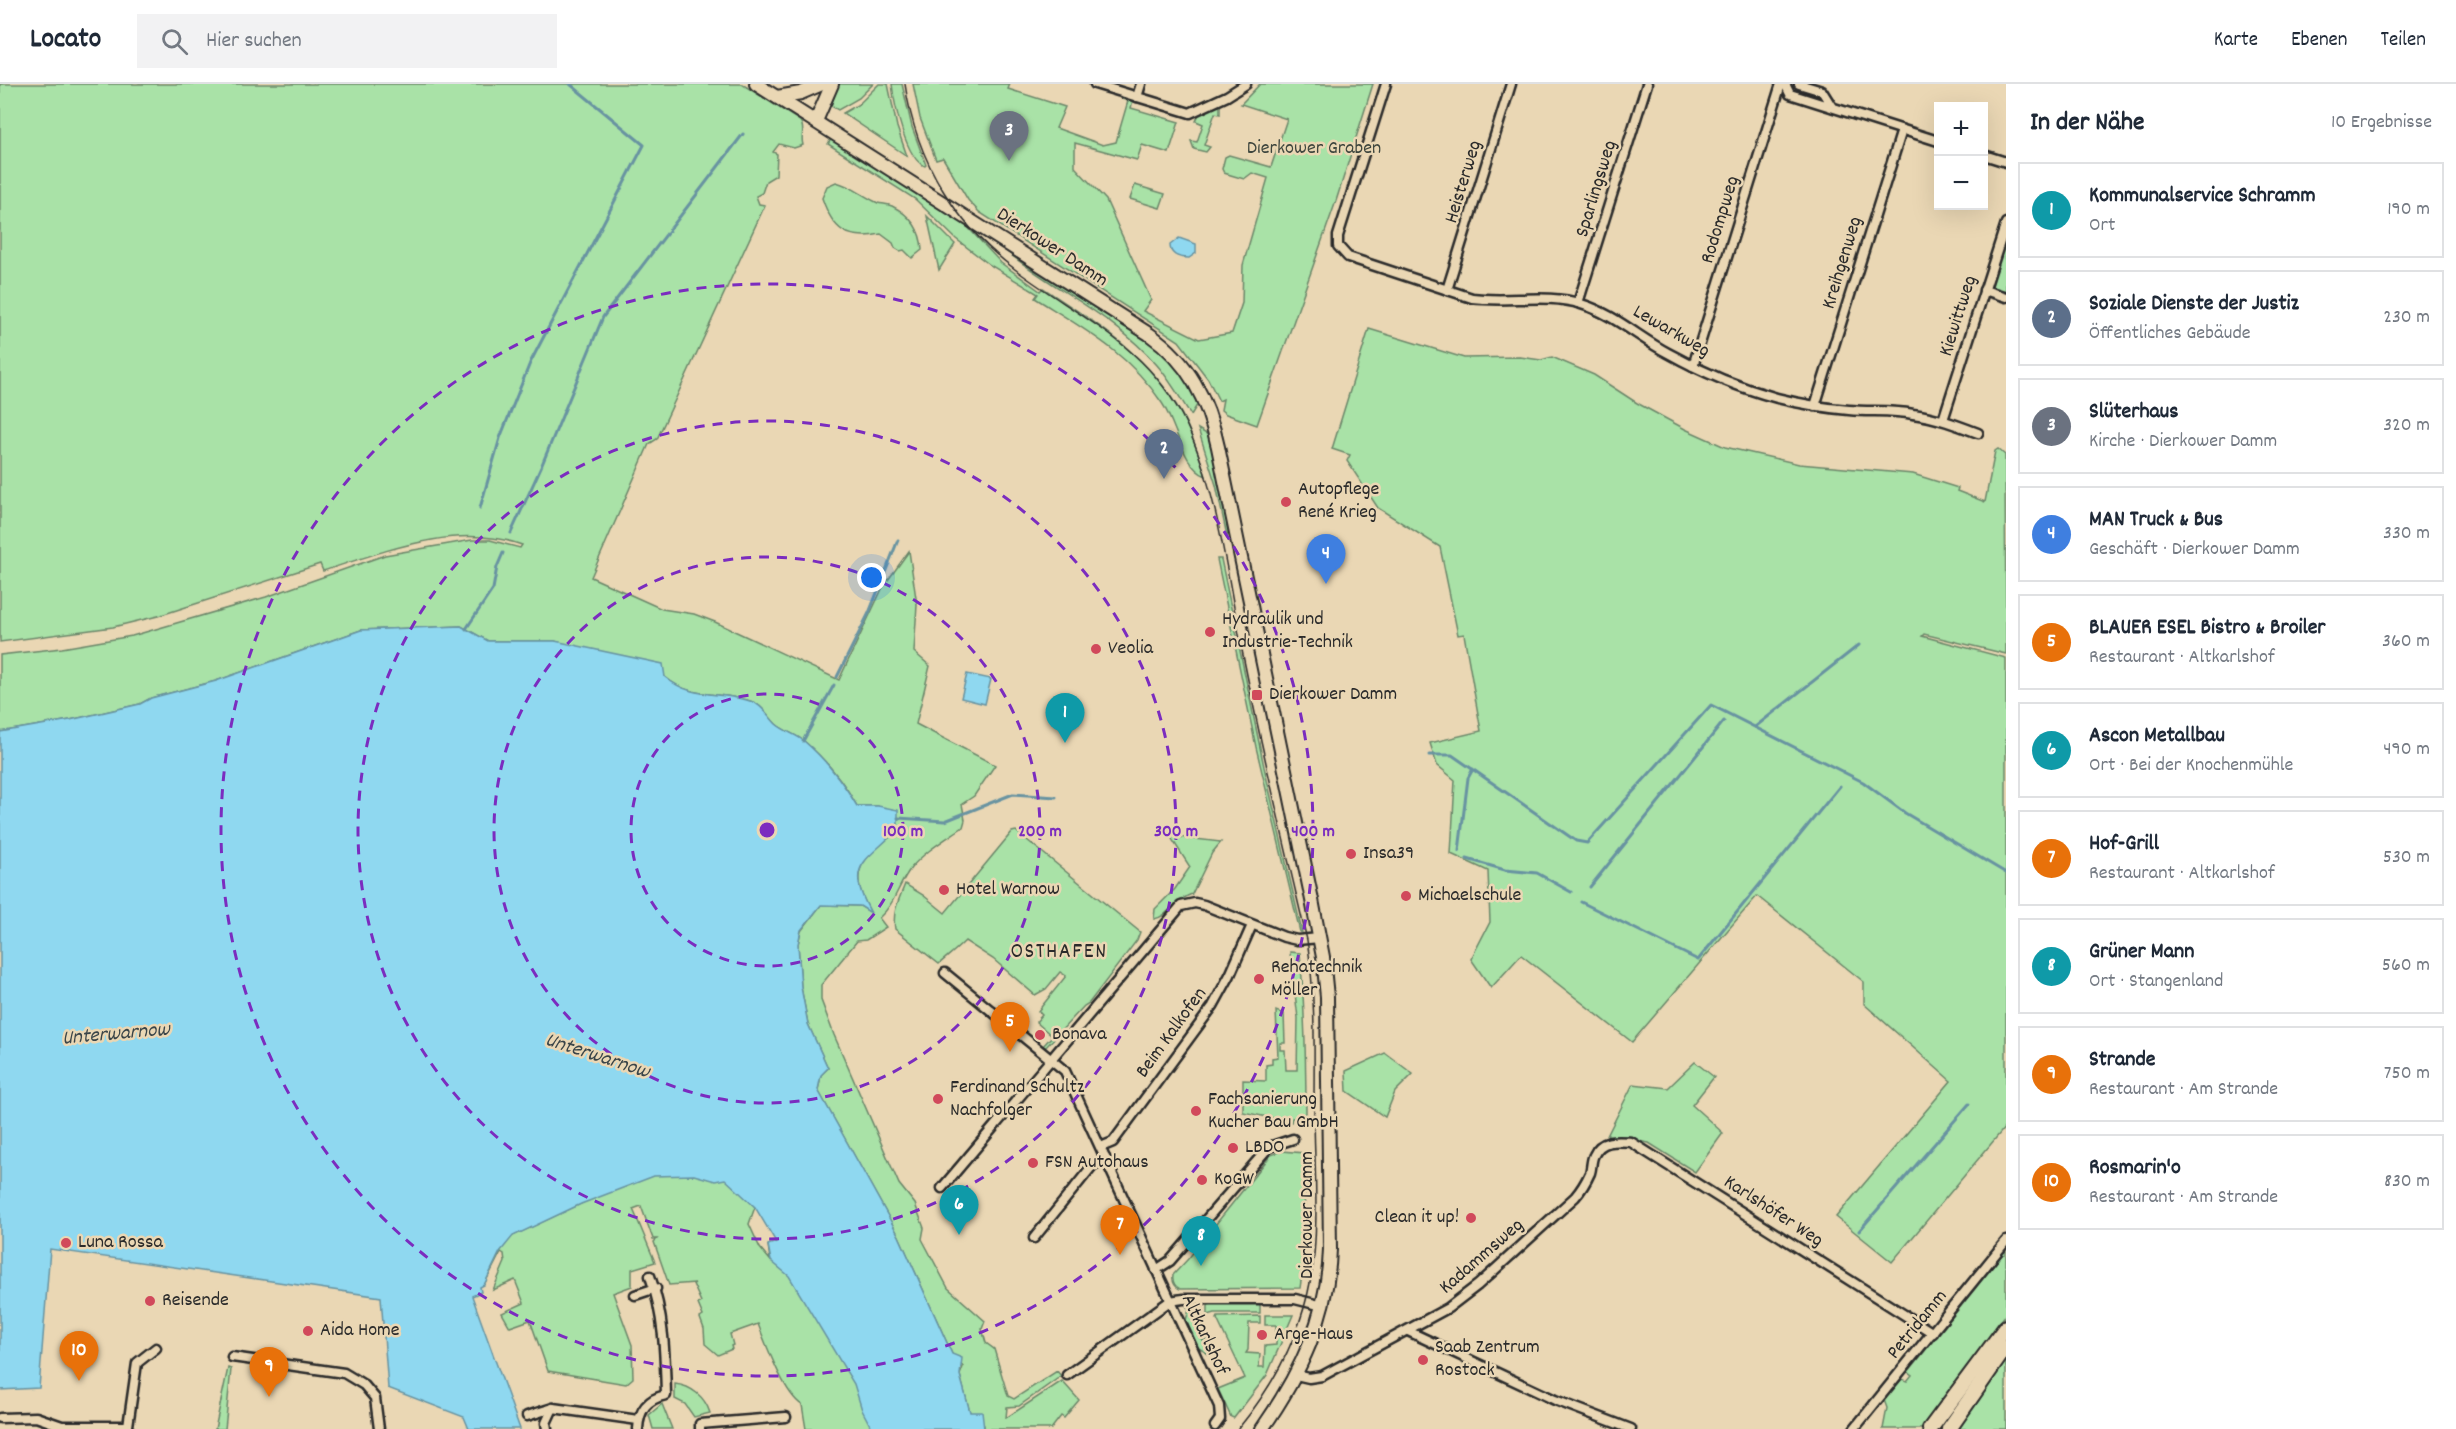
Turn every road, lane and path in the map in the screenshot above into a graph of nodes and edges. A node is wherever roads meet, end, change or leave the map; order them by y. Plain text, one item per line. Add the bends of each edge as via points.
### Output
1 (756, 84) edge
2 (822, 84) edge
3 (832, 84) edge
4 (1095, 84) edge
5 (1141, 84) edge
6 (1246, 84) edge
7 (1386, 84) edge
8 (1511, 84) edge
9 (1647, 84) edge
10 (1783, 84) edge
11 (1799, 84) edge
12 (777, 97) junction
13 (1137, 97) junction
14 (1832, 107) junction
15 (816, 122) junction
16 (1902, 130) junction
17 (1934, 140) edge
18 (1986, 156) edge
19 (2006, 162) edge
20 (2006, 223) edge
21 (1448, 290) junction
22 (1984, 290) junction
23 (2006, 297) edge
24 (1578, 303) junction
25 (1693, 366) junction
26 (1815, 406) junction
27 (1943, 420) junction
28 (1978, 433) dead end
29 (1252, 925) junction
30 (1320, 938) junction
31 (945, 973) dead end
32 (1050, 1059) junction
33 (1293, 1139) dead end
34 (1101, 1147) junction
35 (1594, 1155) joint
36 (1106, 1159) junction
37 (942, 1188) dead end
38 (1034, 1238) dead end
39 (2006, 1241) edge
40 (1156, 1270) junction
41 (650, 1276) dead end
42 (656, 1288) junction
43 (634, 1295) dead end
44 (1170, 1301) junction
45 (1323, 1306) junction
46 (2006, 1327) edge
47 (1933, 1333) junction
48 (1404, 1334) junction
49 (2006, 1347) edge
50 (156, 1348) dead end
51 (232, 1358) dead end
52 (1067, 1375) dead end
53 (1296, 1375) junction
54 (553, 1408) junction
55 (527, 1416) dead end
56 (786, 1417) dead end
57 (0, 1418) edge
58 (638, 1425) edge
59 (1215, 1426) dead end
60 (379, 1429) edge
61 (546, 1429) edge
62 (700, 1429) edge
63 (1262, 1429) edge
64 (1630, 1429) edge
65 (1854, 1429) edge
66 (1930, 1429) edge
67 (1949, 1429) edge

1 - 12 street, Dierkower Damm
2 - 12 street
3 - 15 street
4 - 13 street
5 - 13 street
6 - 13 street via 1195,112
7 - 21 street, Lewarkweg via 1338,246 1348,257
8 - 21 street, Heisterweg
9 - 24 street, Sparlingsweg
10 - 14 street via 1790,94
10 - 25 street, Rodompweg
11 - 14 street via 1822,92
12 - 15 street, Dierkower Damm
14 - 16 street
15 - 30 street, Dierkower Damm via 1149,334 1177,356 1199,387 1213,424
16 - 17 street
16 - 26 street, Kreihgenweg
18 - 19 street
20 - 22 street, Kiewittweg
21 - 24 street, Lewarkweg via 1489,300
22 - 23 street
22 - 27 street, Kiewittweg
24 - 25 street, Lewarkweg via 1615,318
25 - 26 street, Lewarkweg via 1754,391
26 - 27 street, Lewarkweg via 1911,413
27 - 28 street, Lewarkweg
29 - 30 street via 1295,939
29 - 32 street via 1204,905 1181,906
29 - 34 street, Beim Kalkofen via 1214,1006 1113,1142
30 - 45 street, Dierkower Damm via 1327,997 1330,1250
31 - 32 street, Altkarlshof
32 - 34 street, Altkarlshof via 1065,1071
32 - 37 street
33 - 40 street via 1269,1147 1170,1261
34 - 36 street, Altkarlshof
35 - 47 street, Karlshöfer Weg via 1602,1144 1631,1142
35 - 48 street, Kadammsweg via 1584,1187 1575,1197 1468,1294
36 - 38 street via 1093,1165
36 - 40 street, Altkarlshof
39 - 47 street, Petridamm
40 - 44 street, Altkarlshof
41 - 42 street
42 - 43 street
42 - 58 street via 666,1395 646,1405
44 - 45 street via 1295,1299
44 - 52 street
44 - 59 street, Altkarlshof via 1219,1406 1220,1419
45 - 53 street, Dierkower Damm
46 - 66 main road
47 - 65 street, Petridamm
48 - 53 street, Kadammsweg via 1318,1377
48 - 64 street
49 - 67 main road
50 - 57 street via 137,1363 128,1426 62,1426 36,1417
51 - 60 street via 344,1373 364,1385 375,1398
53 - 63 street, Dierkower Damm
54 - 55 street
54 - 58 street
54 - 61 street
56 - 62 street via 700,1424

